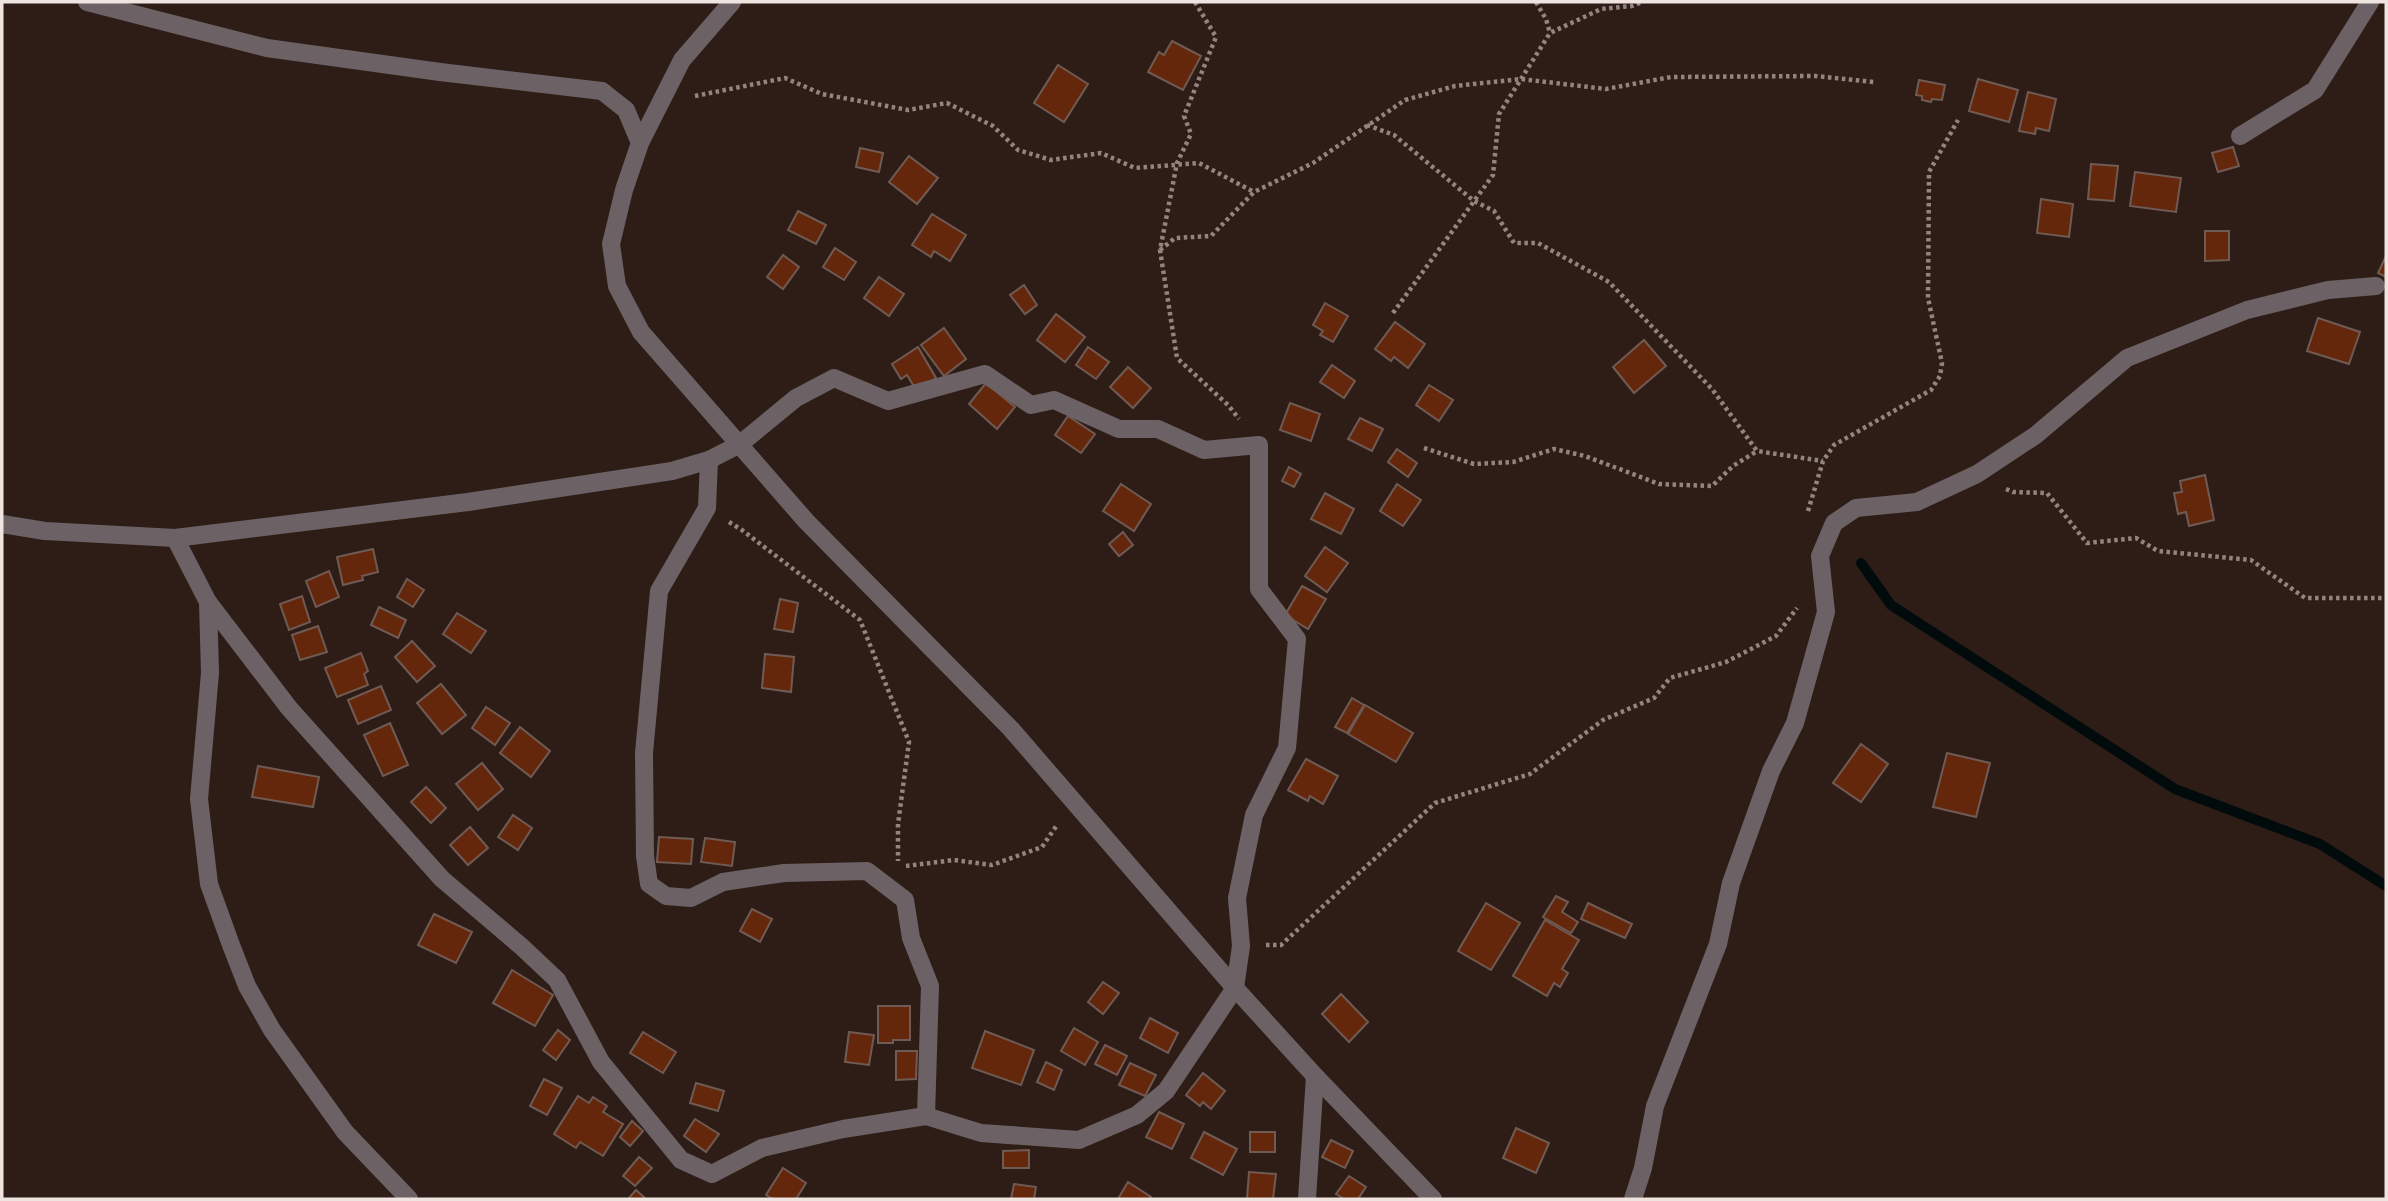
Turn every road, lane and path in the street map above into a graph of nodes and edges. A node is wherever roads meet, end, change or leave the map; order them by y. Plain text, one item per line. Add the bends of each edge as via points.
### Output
1 (87, 2) edge
2 (732, 2) edge
3 (1195, 2) edge
4 (1536, 2) edge
5 (1642, 2) edge
6 (2370, 2) edge
7 (1550, 33) junction
8 (1521, 79) junction
9 (1874, 82) dead end
10 (658, 103) junction
11 (1958, 120) dead end
12 (1366, 124) junction
13 (2240, 136) dead end
14 (640, 143) junction
15 (1177, 163) junction
16 (1254, 192) junction
17 (1474, 201) junction
18 (1160, 250) junction
19 (2376, 286) dead end
20 (1393, 313) dead end
21 (740, 444) junction
22 (1259, 445) junction
23 (1424, 448) dead end
24 (1757, 451) junction
25 (709, 460) junction
26 (1823, 461) junction
27 (1977, 474) junction
28 (706, 508) junction
29 (2, 524) edge
30 (175, 538) junction
31 (1820, 556) junction
32 (2386, 598) edge
33 (1802, 601) dead end
34 (208, 602) junction
35 (1074, 801) junction
36 (1241, 946) junction
37 (1236, 988) junction
38 (1315, 1076) junction
39 (926, 1116) junction
40 (409, 1199) edge
41 (1307, 1199) edge
42 (1433, 1199) edge
43 (1633, 1199) edge

1 - 14 street via 267,48 602,91 626,110
2 - 10 street via 682,60
3 - 15 path via 1216,37 1184,116 1191,134
4 - 7 path
5 - 7 path via 1601,9
6 - 13 street via 2315,90
7 - 8 path
8 - 9 path via 1605,89 1671,77 1815,76
8 - 12 path via 1455,86 1405,100
8 - 17 path via 1499,114 1493,175
10 - 14 street
10 - 15 path via 785,78 822,94 908,110 947,103 993,126 1018,149 1051,160 1101,153 1135,168
11 - 26 path via 1930,172 1928,298 1942,363 1940,376 1931,390 1835,445
12 - 16 path via 1313,163
12 - 17 path via 1394,135
14 - 21 street via 611,244 617,286 641,331
15 - 16 path via 1199,163
15 - 18 path
16 - 18 path via 1211,236 1175,238
17 - 20 path
17 - 24 path via 1494,211 1514,243 1538,243 1609,282 1712,389
18 - 22 path via 1177,358 1228,405
19 - 27 street via 2328,290 2247,310 2127,358 2036,435
21 - 22 street via 796,398 834,378 888,401 985,374 1031,405 1054,400 1119,429 1158,429 1204,450
21 - 25 street
21 - 35 street via 806,521 1011,729
22 - 36 street via 1259,589 1297,639 1287,748 1254,815 1237,898
23 - 24 path via 1474,464 1513,462 1554,449 1659,484 1712,486
24 - 26 path
25 - 28 street
25 - 30 street via 672,471 468,502
26 - 31 path via 1807,510
27 - 31 street via 1917,502 1856,508 1834,523
27 - 32 path via 2013,492 2047,493 2087,542 2136,538 2158,551 2250,560 2305,598
28 - 35 path via 743,530 860,620 909,742 898,824 898,867 954,860 992,865 1042,847
28 - 39 street via 659,591 644,753 649,884 666,896 691,898 723,882 867,871 905,900 911,938 930,986
29 - 30 street via 45,531
30 - 34 street
31 - 43 street via 1826,612 1795,723 1771,771 1731,883 1718,944 1655,1106
33 - 36 path via 1776,636 1726,662 1670,678 1654,698 1603,720 1530,774 1435,803 1281,944
34 - 39 street via 289,708 442,879 557,981 601,1062 681,1160 712,1174 762,1148
34 - 40 street via 210,673 199,799 209,884 247,986 272,1030 345,1132
35 - 37 street
36 - 37 street
37 - 38 street
37 - 39 street via 1166,1091 1137,1115 1079,1140 982,1133
38 - 41 street
38 - 42 street

